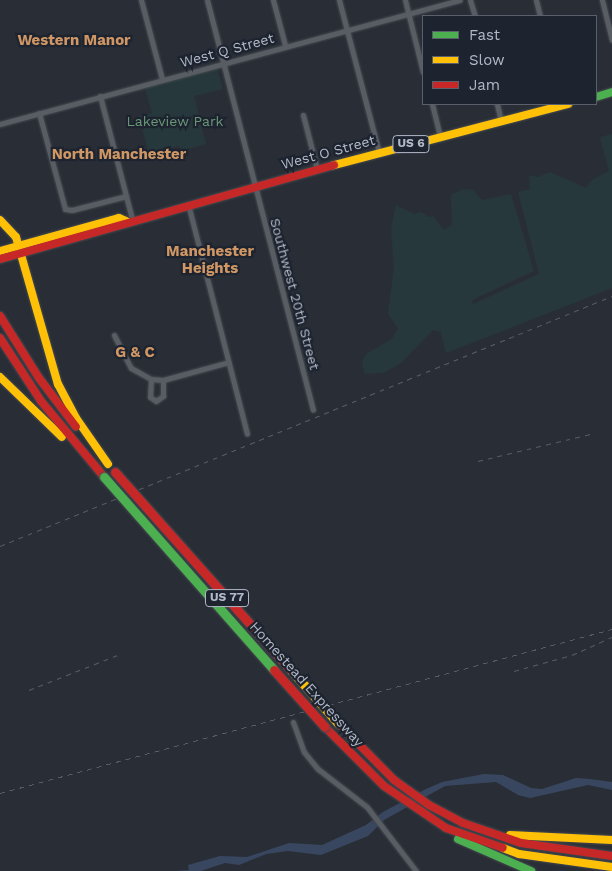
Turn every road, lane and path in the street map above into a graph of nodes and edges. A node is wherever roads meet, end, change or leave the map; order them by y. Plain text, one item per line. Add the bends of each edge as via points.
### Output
1 (141, 0) edge
2 (207, 0) edge
3 (274, 0) edge
4 (339, 0) edge
5 (405, 0) edge
6 (460, 0) edge
7 (470, 0) edge
8 (536, 0) edge
9 (602, 0) edge
10 (408, 13) junction
11 (475, 15) edge
12 (540, 15) edge
13 (347, 29) junction
14 (612, 40) edge
15 (285, 45) junction
16 (223, 62) junction
17 (422, 68) edge
18 (162, 79) junction
19 (612, 92) edge
20 (100, 96) junction
21 (597, 97) edge
22 (432, 105) edge
23 (497, 105) edge
24 (561, 105) edge
25 (39, 113) junction
26 (303, 115) dead end
27 (501, 121) junction
28 (0, 124) edge
29 (440, 137) junction
30 (378, 153) junction
31 (317, 169) junction
32 (254, 185) junction
33 (126, 196) junction
34 (188, 204) junction
35 (0, 220) edge
36 (129, 220) junction
37 (19, 250) junction
38 (0, 251) edge
39 (0, 259) edge
40 (0, 316) edge
41 (114, 336) dead end
42 (0, 338) edge
43 (229, 362) junction
44 (0, 377) edge
45 (151, 379) junction
46 (163, 380) junction
47 (314, 408) dead end
48 (247, 434) dead end
49 (92, 464) junction
50 (108, 464) junction
51 (293, 722) dead end
52 (430, 819) junction
53 (463, 823) junction
54 (612, 840) edge
55 (612, 856) edge
56 (612, 867) edge
57 (416, 871) edge
58 (531, 871) edge

1 - 18 street
2 - 16 street, Southwest 20th Street
3 - 15 street
4 - 13 street
5 - 10 street
6 - 10 street, West Q Street
7 - 11 street
8 - 12 street
9 - 14 street
10 - 13 street, West Q Street
10 - 17 street
13 - 15 street, West Q Street
13 - 30 street
15 - 16 street, West Q Street
16 - 18 street, West Q Street
16 - 32 street, Southwest 20th Street
18 - 20 street, West Q Street
19 - 21 main road
20 - 25 street, West Q Street
20 - 33 street
22 - 29 street
23 - 27 street
24 - 27 main road, West O Street / US 6
25 - 28 street, West Q Street
25 - 33 street via 67,210
26 - 31 street
27 - 29 main road, West O Street / US 6
29 - 30 main road, West O Street / US 6
30 - 31 main road, West O Street / US 6
31 - 32 main road, West O Street / US 6
32 - 34 main road, West O Street / US 6
32 - 47 street, Southwest 20th Street
33 - 36 street
34 - 36 main road, West O Street / US 6
34 - 43 street
35 - 37 main road via 13,233
36 - 37 main road, West O Street / US 6 via 119,218
37 - 38 main road, West O Street / US 6
37 - 39 main road, West O Street / US 6
37 - 50 main road via 53,371 76,418
40 - 50 main road, Homestead Expressway / US 77 via 55,400
41 - 45 street via 131,368
42 - 49 main road, Homestead Expressway / US 77 via 41,401
43 - 46 street
43 - 48 street
44 - 49 main road
45 - 46 street
45 - 46 street via 150,397 156,401 163,396
49 - 52 main road, Homestead Expressway / US 77, bridge via 325,727 384,786
50 - 53 main road, Homestead Expressway / US 77, bridge via 338,723 394,780
51 - 57 street via 304,752 318,769 372,813
52 - 56 main road, Homestead Expressway / US 77 via 472,840 504,850
52 - 58 main road via 479,851
53 - 54 main road via 530,838
53 - 55 main road, US 77 via 529,845

